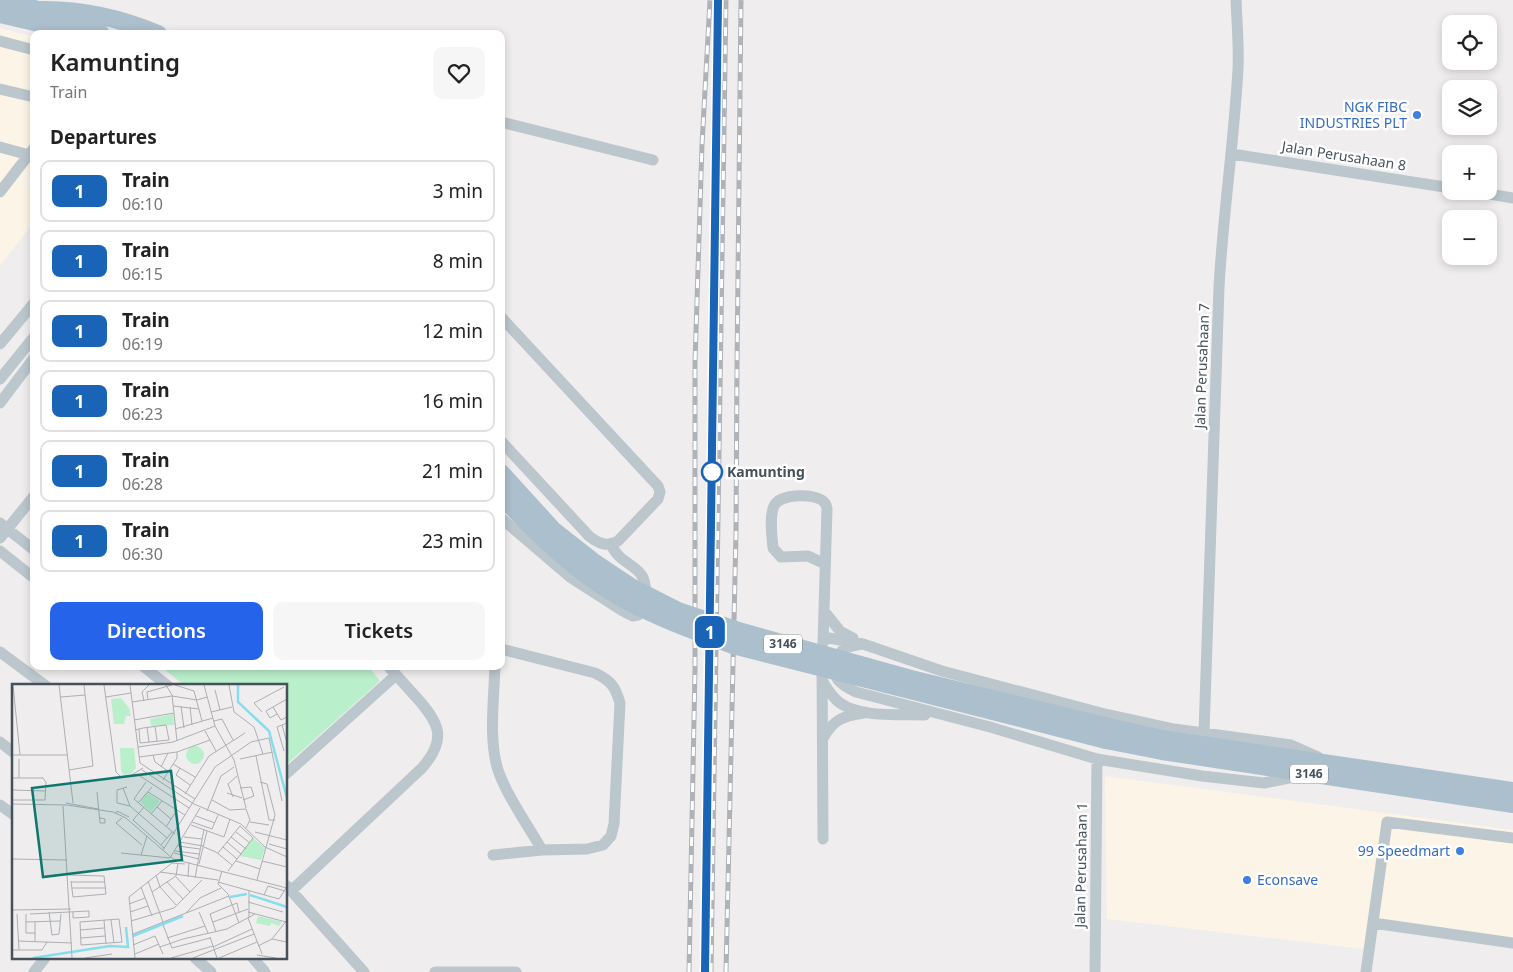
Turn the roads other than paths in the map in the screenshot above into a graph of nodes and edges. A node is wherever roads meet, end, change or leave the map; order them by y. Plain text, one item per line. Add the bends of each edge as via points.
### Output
1 (4, 0) edge
2 (1236, 0) edge
3 (38, 10) junction
4 (0, 14) edge
5 (57, 30) edge
6 (94, 30) edge
7 (148, 30) edge
8 (0, 41) edge
9 (30, 49) edge
10 (0, 89) edge
11 (30, 96) edge
12 (505, 123) edge
13 (0, 147) edge
14 (30, 151) edge
15 (30, 152) edge
16 (1232, 154) junction
17 (652, 160) dead end
18 (1442, 187) edge
19 (0, 192) edge
20 (1497, 195) edge
21 (1513, 198) edge
22 (30, 308) edge
23 (505, 321) edge
24 (30, 342) edge
25 (0, 344) edge
26 (30, 363) edge
27 (0, 379) edge
28 (0, 403) edge
29 (505, 445) edge
30 (505, 477) edge
31 (505, 499) edge
32 (30, 500) edge
33 (505, 521) edge
34 (2, 530) edge
35 (612, 544) junction
36 (30, 548) edge
37 (0, 551) edge
38 (825, 564) junction
39 (30, 575) edge
40 (824, 611) junction
41 (823, 637) junction
42 (863, 644) junction
43 (505, 650) edge
44 (0, 652) edge
45 (148, 670) edge
46 (495, 670) edge
47 (392, 671) edge
48 (822, 680) junction
49 (43, 684) edge
50 (166, 684) edge
51 (869, 713) junction
52 (949, 716) junction
53 (1204, 733) junction
54 (1108, 734) junction
55 (823, 738) junction
56 (0, 742) edge
57 (12, 751) edge
58 (1097, 759) junction
59 (1331, 764) junction
60 (288, 772) edge
61 (1308, 774) junction
62 (1513, 791) edge
63 (1513, 804) edge
64 (0, 805) edge
65 (12, 814) edge
66 (1513, 838) edge
67 (823, 839) dead end
68 (542, 850) junction
69 (493, 855) dead end
70 (289, 887) edge
71 (1373, 923) junction
72 (1513, 943) edge
73 (44, 960) edge
74 (196, 960) edge
75 (254, 960) edge
76 (35, 972) edge
77 (211, 972) edge
78 (265, 972) edge
79 (364, 972) edge
80 (435, 972) edge
81 (516, 972) edge
82 (1095, 972) edge
83 (1366, 972) edge

1 - 3 main road
2 - 16 street, Jalan Perusahaan 7 via 1238,67
3 - 6 main road via 79,22
3 - 7 main road via 63,9
4 - 5 main road
8 - 9 street
10 - 11 street
12 - 17 street
13 - 14 street
15 - 19 street
16 - 18 street, Jalan Perusahaan 8
16 - 53 street, Jalan Perusahaan 7 via 1219,287
20 - 21 street
22 - 25 street
23 - 35 street via 658,486 658,499
24 - 27 street
26 - 28 street
29 - 35 street via 589,536 603,544
30 - 54 main road, 3146, bridge via 553,530 595,563 678,611 742,632
31 - 54 main road, 3146, bridge via 552,547 586,574 620,597 673,623 733,645
32 - 34 street
33 - 35 street via 570,577 623,611 638,615 642,612 646,585 640,573 614,552
34 - 36 street
37 - 39 street
38 - 38 street via 808,556 781,557 773,548 772,513 774,505 781,499 811,496 825,503 828,510
38 - 40 street
40 - 41 street
40 - 42 street via 840,631
41 - 42 street
41 - 48 street
42 - 52 street via 844,648 839,653 835,667 837,679 843,686
42 - 53 street via 961,676 1101,712
43 - 68 street via 595,673 608,680 620,703 611,836 603,845 588,849
44 - 49 street
45 - 50 street
46 - 68 street via 494,729 499,772
47 - 60 street
47 - 70 street via 434,720 438,733 431,758
48 - 51 street via 841,704
48 - 55 street
51 - 52 street
51 - 55 street via 834,722
52 - 58 street
53 - 59 street via 1292,745
54 - 59 main road, 3146
54 - 61 main road, 3146 via 1162,751
55 - 67 street
56 - 57 street
58 - 61 street via 1264,783
58 - 82 street, Jalan Perusahaan 1
59 - 62 main road, 3146
61 - 63 main road, 3146
64 - 65 street
66 - 71 street via 1388,822
68 - 69 street
70 - 79 street
71 - 72 street
71 - 83 street
73 - 76 street
74 - 77 street
75 - 78 street
80 - 81 street

